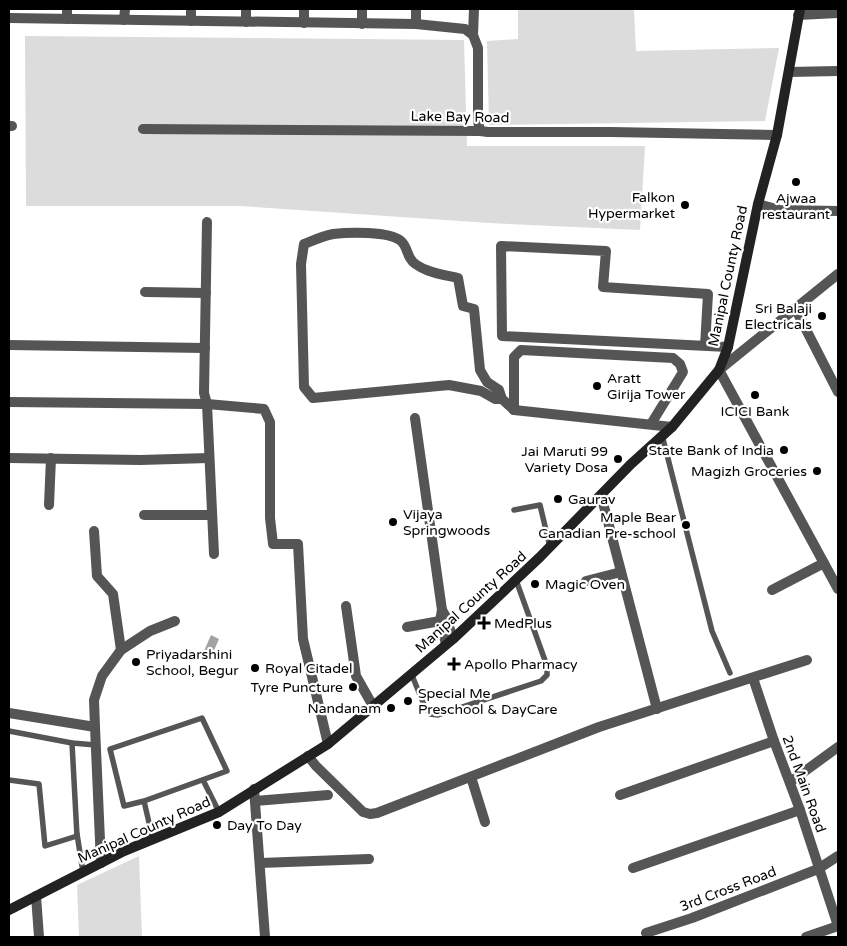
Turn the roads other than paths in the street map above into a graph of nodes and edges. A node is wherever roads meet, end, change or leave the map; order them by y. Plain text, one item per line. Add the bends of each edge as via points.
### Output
1 (125, 9) edge
2 (191, 9) edge
3 (246, 9) edge
4 (304, 9) edge
5 (362, 9) edge
6 (416, 9) edge
7 (474, 9) edge
8 (799, 12) edge
9 (838, 13) edge
10 (67, 14) edge
11 (9, 18) edge
12 (124, 20) junction
13 (192, 21) junction
14 (246, 22) junction
15 (304, 23) junction
16 (362, 24) junction
17 (416, 24) junction
18 (473, 35) junction
19 (838, 71) edge
20 (789, 72) junction
21 (143, 129) dead end
22 (480, 130) junction
23 (777, 135) junction
24 (758, 204) junction
25 (838, 211) edge
26 (207, 222) dead end
27 (838, 274) edge
28 (145, 292) dead end
29 (206, 293) junction
30 (795, 308) junction
31 (9, 345) edge
32 (705, 346) junction
33 (728, 347) junction
34 (205, 348) junction
35 (719, 370) junction
36 (836, 380) edge
37 (487, 382) junction
38 (481, 391) junction
39 (838, 392) edge
40 (502, 399) junction
41 (9, 402) edge
42 (207, 404) junction
43 (514, 410) junction
44 (415, 418) dead end
45 (651, 424) junction
46 (672, 427) junction
47 (662, 435) junction
48 (9, 458) edge
49 (51, 458) junction
50 (209, 458) junction
51 (601, 495) junction
52 (49, 505) dead end
53 (514, 510) dead end
54 (144, 515) dead end
55 (212, 515) junction
56 (94, 531) dead end
57 (550, 547) junction
58 (214, 554) dead end
59 (824, 563) junction
60 (621, 572) junction
61 (516, 580) junction
62 (586, 581) dead end
63 (838, 589) edge
64 (772, 590) dead end
65 (346, 606) dead end
66 (442, 610) junction
67 (175, 620) dead end
68 (440, 621) junction
69 (406, 627) dead end
70 (449, 642) junction
71 (121, 650) junction
72 (807, 660) dead end
73 (411, 673) junction
74 (730, 673) dead end
75 (753, 678) junction
76 (373, 706) junction
77 (657, 709) junction
78 (9, 714) edge
79 (95, 727) junction
80 (9, 731) edge
81 (774, 741) junction
82 (72, 743) junction
83 (328, 744) junction
84 (96, 745) junction
85 (838, 747) edge
86 (308, 756) junction
87 (471, 777) junction
88 (9, 780) edge
89 (203, 780) junction
90 (790, 782) junction
91 (254, 789) junction
92 (328, 795) dead end
93 (620, 795) dead end
94 (144, 801) junction
95 (255, 801) junction
96 (800, 810) junction
97 (219, 812) junction
98 (485, 822) dead end
99 (77, 834) junction
100 (153, 840) junction
101 (838, 856) edge
102 (368, 859) dead end
103 (102, 863) junction
104 (260, 863) junction
105 (633, 868) dead end
106 (818, 869) junction
107 (83, 872) junction
108 (36, 896) junction
109 (9, 910) edge
110 (838, 926) edge
111 (646, 933) dead end
112 (39, 937) edge
113 (265, 937) edge
114 (806, 937) edge

1 - 12 street
2 - 13 street
3 - 14 street
4 - 15 street
5 - 16 street
6 - 17 street
7 - 18 street
8 - 9 street
8 - 20 main road, Manipal County Road
10 - 11 street
10 - 12 street
12 - 13 street
13 - 14 street
14 - 15 street
15 - 16 street
16 - 17 street
17 - 18 street via 465,29
18 - 22 street via 478,48
19 - 20 street
20 - 23 main road, Manipal County Road
21 - 22 street, Lake Bay Road
22 - 23 street, Lake Bay Road
23 - 24 main road, Manipal County Road
24 - 25 street via 780,210
24 - 33 main road, Manipal County Road
26 - 29 street
27 - 30 street
28 - 29 street
29 - 34 street
30 - 35 street
30 - 36 street
31 - 34 street
32 - 32 street via 502,336 502,246 606,251 603,288 708,294
32 - 33 street
33 - 35 main road, Manipal County Road
34 - 42 street via 204,393
35 - 46 main road, Manipal County Road
35 - 59 street
36 - 39 street
37 - 38 street
37 - 38 street via 480,370 474,309 463,306 458,278 424,269 411,260 403,242 390,236 335,234 304,244 301,264 304,387 313,398 449,385
37 - 40 street via 499,390
38 - 40 street
40 - 43 street
41 - 42 street
42 - 50 street
42 - 83 street via 264,409 270,422 272,544 298,544 303,639
43 - 45 street
43 - 45 street via 514,357 521,350 673,358 683,372
44 - 66 street
45 - 46 street
46 - 47 main road, Manipal County Road
47 - 51 main road, Manipal County Road
47 - 74 lane via 712,631
48 - 49 street
49 - 50 street
49 - 52 street
50 - 55 street
51 - 57 main road, Manipal County Road
51 - 60 street
53 - 57 lane via 540,505
54 - 55 street
55 - 58 street
56 - 71 street via 97,576 113,594
57 - 61 main road, Manipal County Road
59 - 63 street
59 - 64 street
60 - 62 street
60 - 77 street
61 - 70 main road, Manipal County Road
61 - 73 lane via 547,666 547,675 541,681 438,715 430,714 425,707
65 - 76 street via 356,676
66 - 68 street
66 - 70 street
67 - 71 street via 150,631
68 - 69 street
68 - 70 street
70 - 73 main road, Manipal County Road
71 - 79 street via 102,676 94,700
72 - 75 street
73 - 76 main road, Manipal County Road
75 - 77 street
75 - 81 street, 2nd Main Road
76 - 83 main road, Manipal County Road
77 - 87 street via 599,727
78 - 79 street
79 - 84 street
80 - 82 lane
81 - 90 street, 2nd Main Road
81 - 93 street
82 - 84 lane
82 - 99 lane
83 - 86 main road, Manipal County Road
84 - 103 street
85 - 90 street
86 - 87 street via 363,812 370,814
86 - 91 main road, Manipal County Road
87 - 98 street
88 - 99 lane via 39,784 44,846
89 - 94 lane
89 - 94 lane via 226,771 202,718 110,749 124,806
89 - 97 lane
90 - 96 street, 2nd Main Road
91 - 95 street
91 - 97 main road, Manipal County Road
92 - 95 street
94 - 100 lane
95 - 104 street
96 - 105 street
96 - 106 street, 2nd Main Road
97 - 100 main road, Manipal County Road
99 - 107 lane
100 - 103 main road, Manipal County Road
101 - 106 street, 3rd Cross Road
102 - 104 street
103 - 107 main road, Manipal County Road
104 - 113 street
106 - 110 street, 2nd Main Road
106 - 111 street, 3rd Cross Road
107 - 108 main road, Manipal County Road
108 - 109 main road, Manipal County Road
108 - 112 street
110 - 114 street

